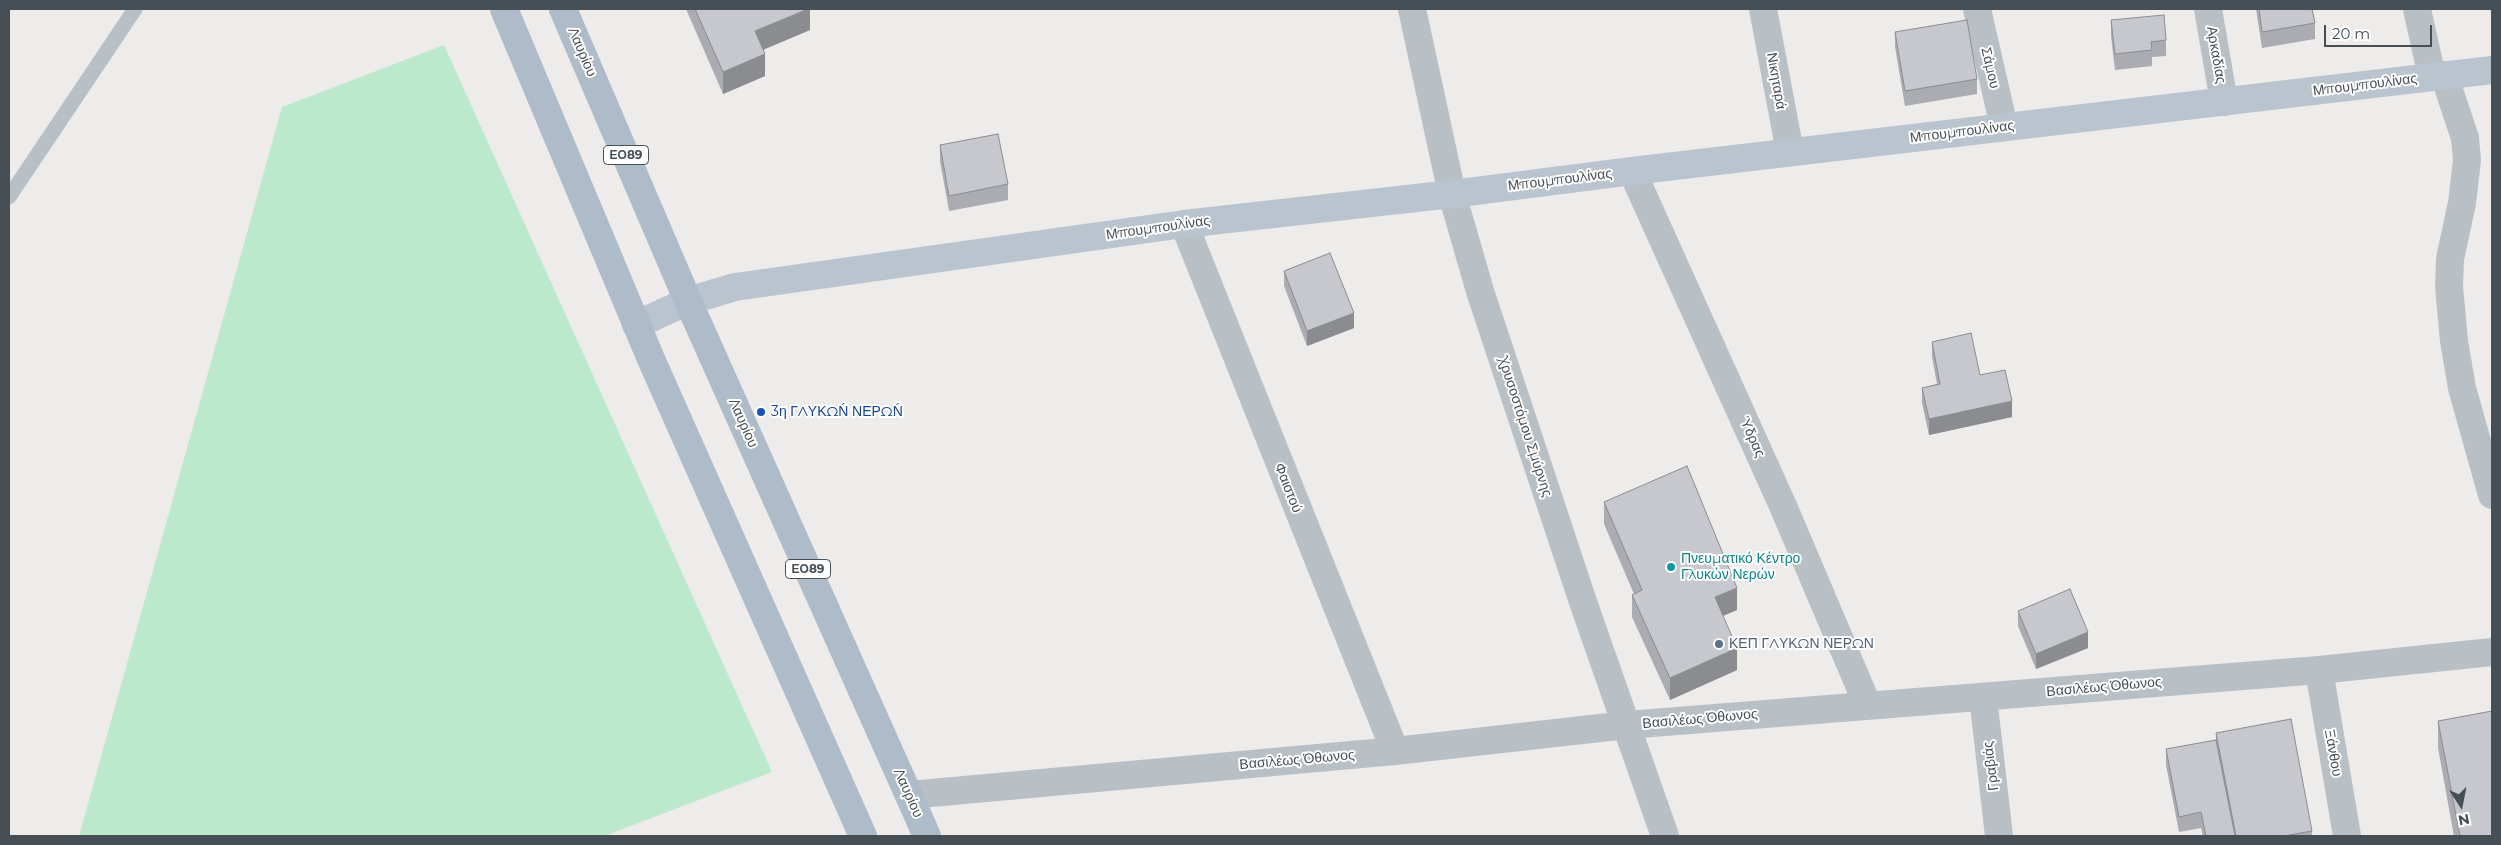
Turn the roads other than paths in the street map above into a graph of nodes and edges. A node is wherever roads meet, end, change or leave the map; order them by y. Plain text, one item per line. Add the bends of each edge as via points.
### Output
1 (135, 9) edge
2 (504, 9) edge
3 (563, 9) edge
4 (1412, 9) edge
5 (1763, 9) edge
6 (1977, 9) edge
7 (2208, 9) edge
8 (2417, 9) edge
9 (2492, 70) edge
10 (2438, 76) junction
11 (2224, 102) junction
12 (2004, 127) junction
13 (1790, 152) junction
14 (1632, 171) junction
15 (1452, 194) junction
16 (9, 197) edge
17 (1184, 224) junction
18 (688, 301) junction
19 (636, 325) junction
20 (2492, 495) edge
21 (2492, 652) edge
22 (2319, 670) junction
23 (1983, 697) junction
24 (1868, 706) junction
25 (1626, 725) junction
26 (1395, 751) junction
27 (909, 795) junction
28 (863, 836) edge
29 (927, 836) edge
30 (1665, 836) edge
31 (1999, 836) edge
32 (2348, 836) edge

1 - 16 lane
2 - 19 main road
3 - 18 main road, Λαυρίου / ΕΟ89
4 - 15 street, Χρυσοστόμου Σμύρνης
5 - 13 street, Νικηταρά
6 - 12 street, Σάμου
7 - 11 street, Αρκαδίας
8 - 10 street
9 - 10 street, Μπουμπουλίνας
10 - 11 street, Μπουμπουλίνας
10 - 20 street via 2465,138 2467,160 2450,259 2449,286 2462,388
11 - 12 street, Μπουμπουλίνας
12 - 13 street, Μπουμπουλίνας
13 - 14 street, Μπουμπουλίνας
14 - 15 street, Μπουμπουλίνας
14 - 24 street, Ύδρας via 1783,506
15 - 17 street, Μπουμπουλίνας
15 - 25 street, Χρυσοστόμου Σμύρνης via 1516,402
17 - 18 street, Μπουμπουλίνας via 735,288
17 - 26 street, Φαιστού
18 - 19 street, Μπουμπουλίνας
18 - 27 main road, Λαυρίου / ΕΟ89
19 - 28 main road
21 - 22 street, Βασιλέως Όθωνος
22 - 23 street, Βασιλέως Όθωνος
22 - 32 street, Ξάνθου
23 - 24 street, Βασιλέως Όθωνος
23 - 31 street, Γραβιάς
24 - 25 street, Βασιλέως Όθωνος
25 - 26 street, Βασιλέως Όθωνος
25 - 30 street, Χρυσοστόμου Σμύρνης
26 - 27 street, Βασιλέως Όθωνος
27 - 29 main road, Λαυρίου / ΕΟ89

